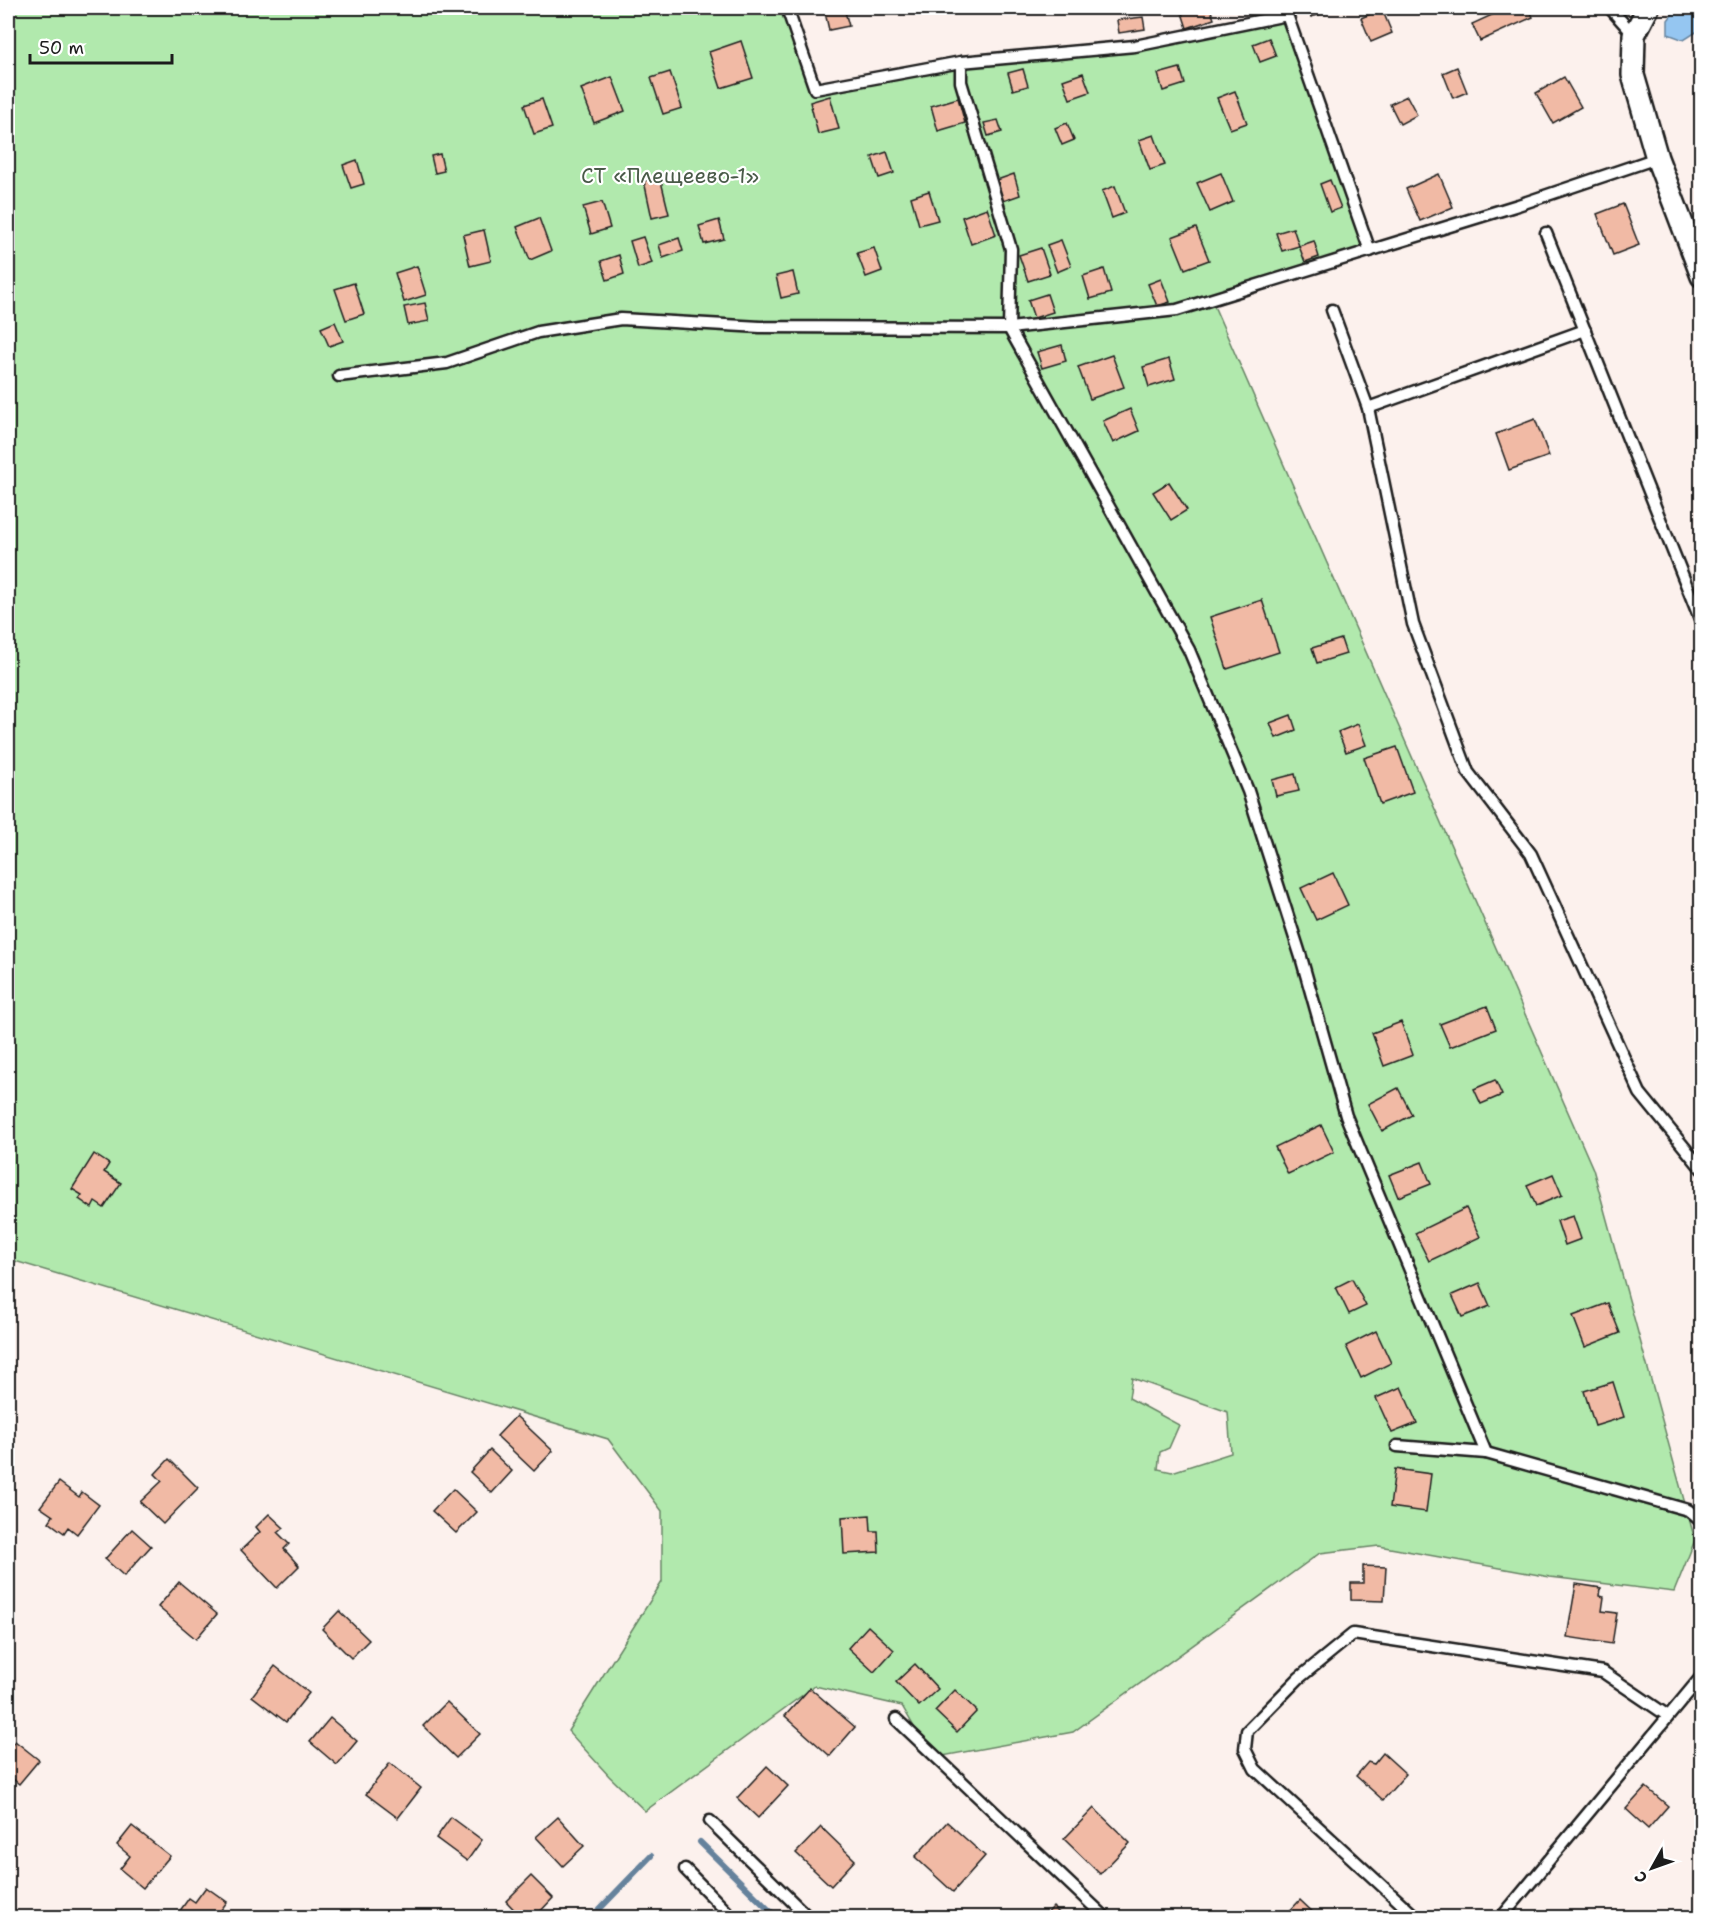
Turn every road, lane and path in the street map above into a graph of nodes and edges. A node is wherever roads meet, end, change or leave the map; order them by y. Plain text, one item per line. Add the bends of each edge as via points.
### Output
1 (787, 8) edge
2 (1610, 8) edge
3 (1648, 8) edge
4 (1634, 35) junction
5 (961, 62) junction
6 (1657, 158) junction
7 (1546, 232) dead end
8 (1370, 251) junction
9 (1701, 276) edge
10 (1332, 310) dead end
11 (1009, 328) junction
12 (1585, 330) junction
13 (339, 376) dead end
14 (1368, 408) junction
15 (1701, 624) edge
16 (1701, 1169) edge
17 (1397, 1446) dead end
18 (1486, 1453) junction
19 (1701, 1522) edge
20 (1701, 1676) edge
21 (1668, 1716) junction
22 (896, 1719) dead end
23 (710, 1821) dead end
24 (685, 1869) dead end
25 (733, 1917) edge
26 (809, 1917) edge
27 (1107, 1917) edge
28 (1417, 1917) edge
29 (1501, 1917) edge

1 - 5 lane via 815,89
2 - 4 lane
3 - 4 street
4 - 6 street via 1633,75
5 - 8 lane via 1135,46 1287,15
5 - 11 lane via 961,82 1011,249
6 - 8 lane
6 - 9 street
7 - 12 lane
8 - 11 lane via 1177,310
10 - 14 lane
11 - 13 lane via 760,327 621,319 538,332 447,363
11 - 18 lane via 1190,650 1248,791 1346,1116
12 - 14 lane
12 - 15 lane
14 - 16 lane via 1413,624 1468,772 1531,854 1640,1093
17 - 18 lane
18 - 19 lane via 1688,1510
20 - 21 lane
21 - 28 lane via 1604,1672 1353,1634 1344,1641 1299,1678 1247,1731 1245,1749 1255,1769
21 - 29 lane
22 - 27 lane
23 - 26 lane
24 - 25 lane

